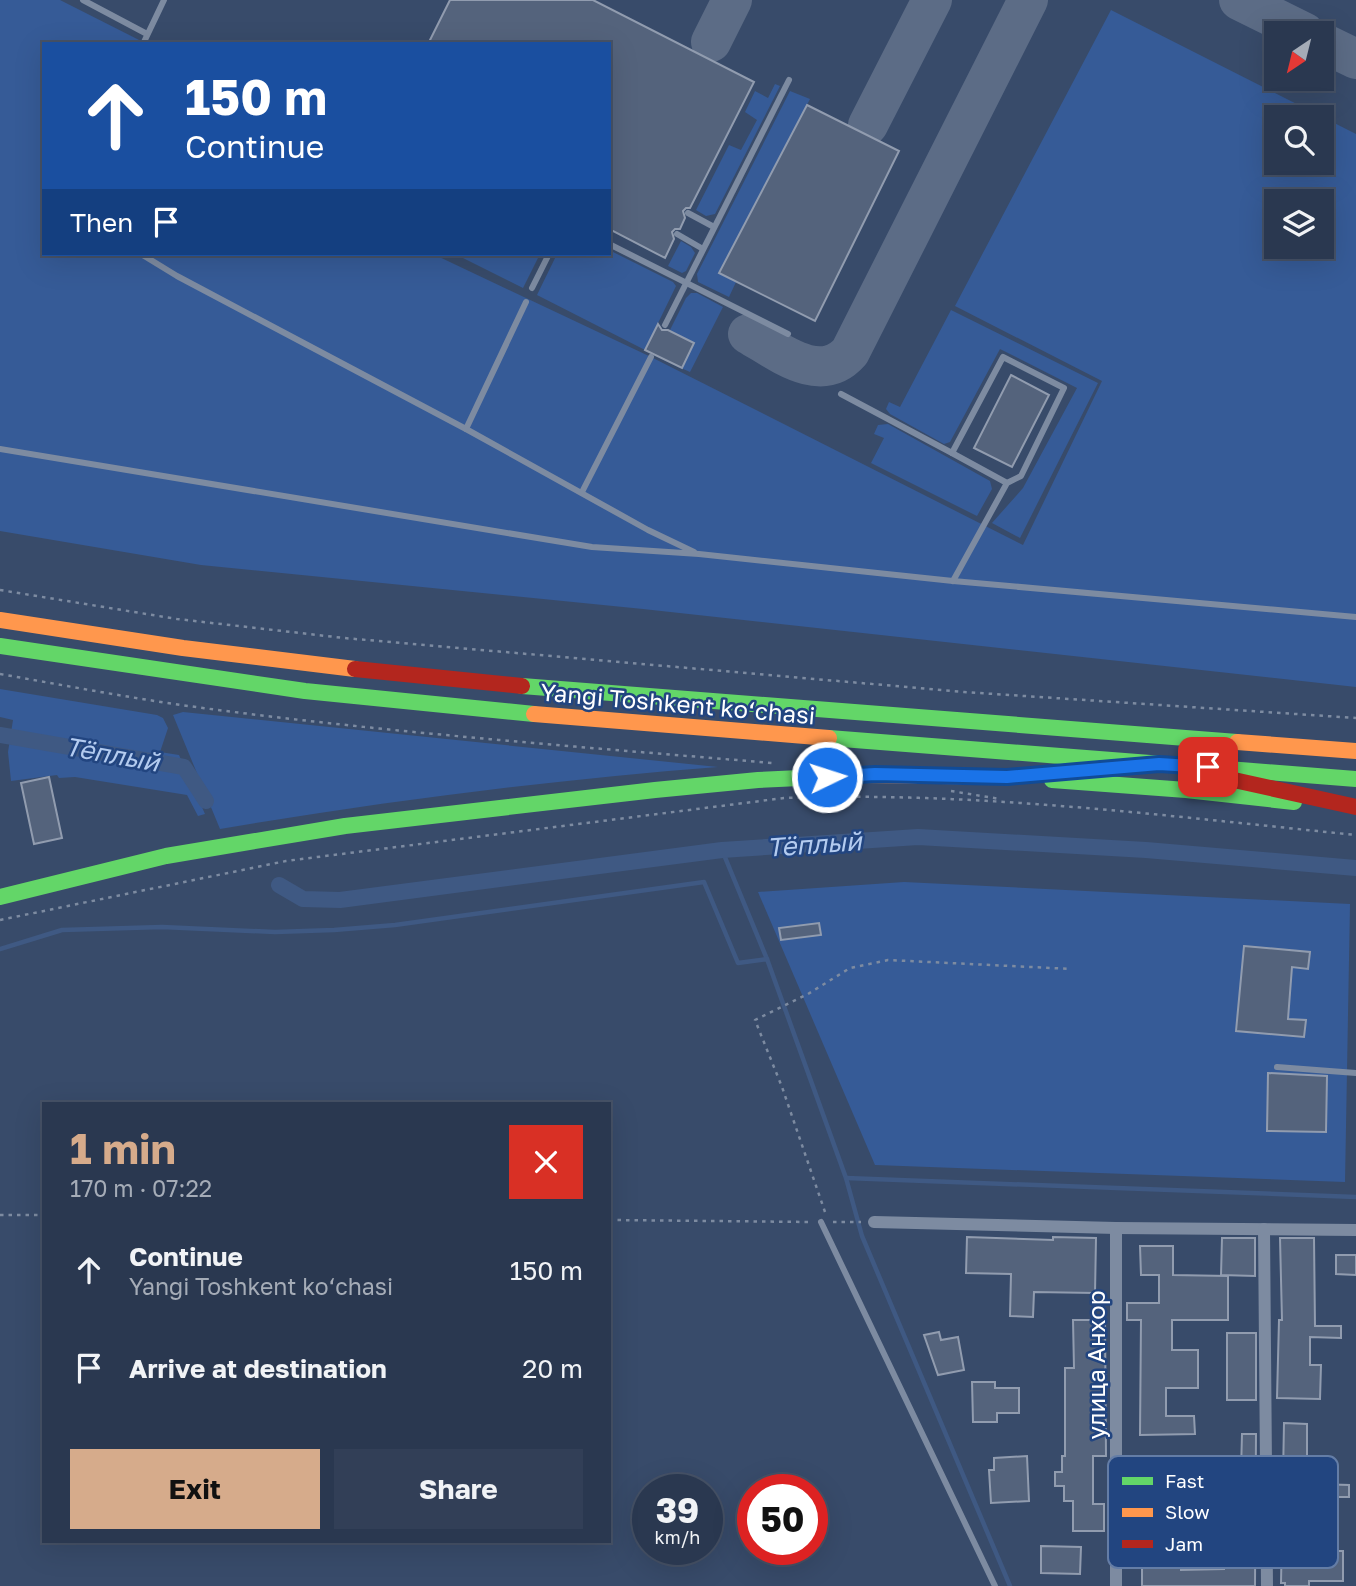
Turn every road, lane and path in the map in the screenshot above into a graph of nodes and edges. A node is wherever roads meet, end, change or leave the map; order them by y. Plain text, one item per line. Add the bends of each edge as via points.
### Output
1 (83, 0) edge
2 (164, 0) edge
3 (147, 34) junction
4 (144, 42) edge
5 (789, 80) dead end
6 (688, 213) dead end
7 (715, 227) junction
8 (677, 234) dead end
9 (611, 245) edge
10 (703, 249) junction
11 (144, 256) edge
12 (548, 256) edge
13 (686, 283) junction
14 (532, 288) dead end
15 (526, 302) dead end
16 (665, 325) dead end
17 (788, 334) dead end
18 (651, 357) dead end
19 (841, 394) dead end
20 (466, 429) junction
21 (0, 449) edge
22 (952, 453) junction
23 (1007, 483) junction
24 (582, 492) junction
25 (699, 554) junction
26 (953, 581) junction
27 (0, 590) edge
28 (1356, 617) edge
29 (0, 620) edge
30 (0, 646) edge
31 (0, 674) edge
32 (1356, 718) edge
33 (1356, 751) edge
34 (780, 764) dead end
35 (1159, 764) junction
36 (1007, 777) junction
37 (1356, 779) edge
38 (948, 790) dead end
39 (1015, 801) junction
40 (1356, 808) edge
41 (1356, 835) edge
42 (0, 897) edge
43 (0, 920) edge
44 (1071, 969) dead end
45 (1277, 1067) dead end
46 (1356, 1073) edge
47 (0, 1214) edge
48 (42, 1215) edge
49 (611, 1220) edge
50 (824, 1222) junction
51 (874, 1222) joint
52 (1116, 1228) junction
53 (1264, 1229) junction
54 (1356, 1230) edge
55 (1116, 1456) edge
56 (1266, 1456) edge
57 (1116, 1568) edge
58 (1267, 1568) edge
59 (995, 1586) edge
60 (1116, 1586) edge
61 (1267, 1586) edge

1 - 3 lane
2 - 3 lane
3 - 4 lane
5 - 7 lane
6 - 7 lane
7 - 10 lane
8 - 10 lane
9 - 13 lane
10 - 13 lane
11 - 20 lane
12 - 14 lane
13 - 16 lane
13 - 17 lane
15 - 20 lane
18 - 24 lane
19 - 22 lane
20 - 24 lane
21 - 25 lane via 592,547
22 - 23 lane
22 - 23 lane via 1003,357 1064,388 1021,476
23 - 26 lane
24 - 25 lane
25 - 26 lane
26 - 28 lane
27 - 32 path via 177,619 344,638 964,692
29 - 33 main road, Yangi Toshkent ko‘chasi via 414,676
30 - 35 main road, Yangi Toshkent ko‘chasi via 419,704
31 - 34 path via 202,708
35 - 36 main road
35 - 37 main road, Yangi Toshkent ko‘chasi
35 - 40 main road
36 - 40 main road
36 - 42 main road via 875,774 668,788 367,822 187,852
38 - 39 path
39 - 41 path
39 - 43 path via 784,798 286,861
44 - 50 path via 888,960 849,968 755,1020 782,1087
45 - 46 lane
47 - 48 path
49 - 50 path
50 - 51 path
50 - 59 lane
51 - 52 street
52 - 53 street
52 - 55 street, улица Анхор
53 - 54 street
53 - 56 street
57 - 60 street, улица Анхор
58 - 61 street

